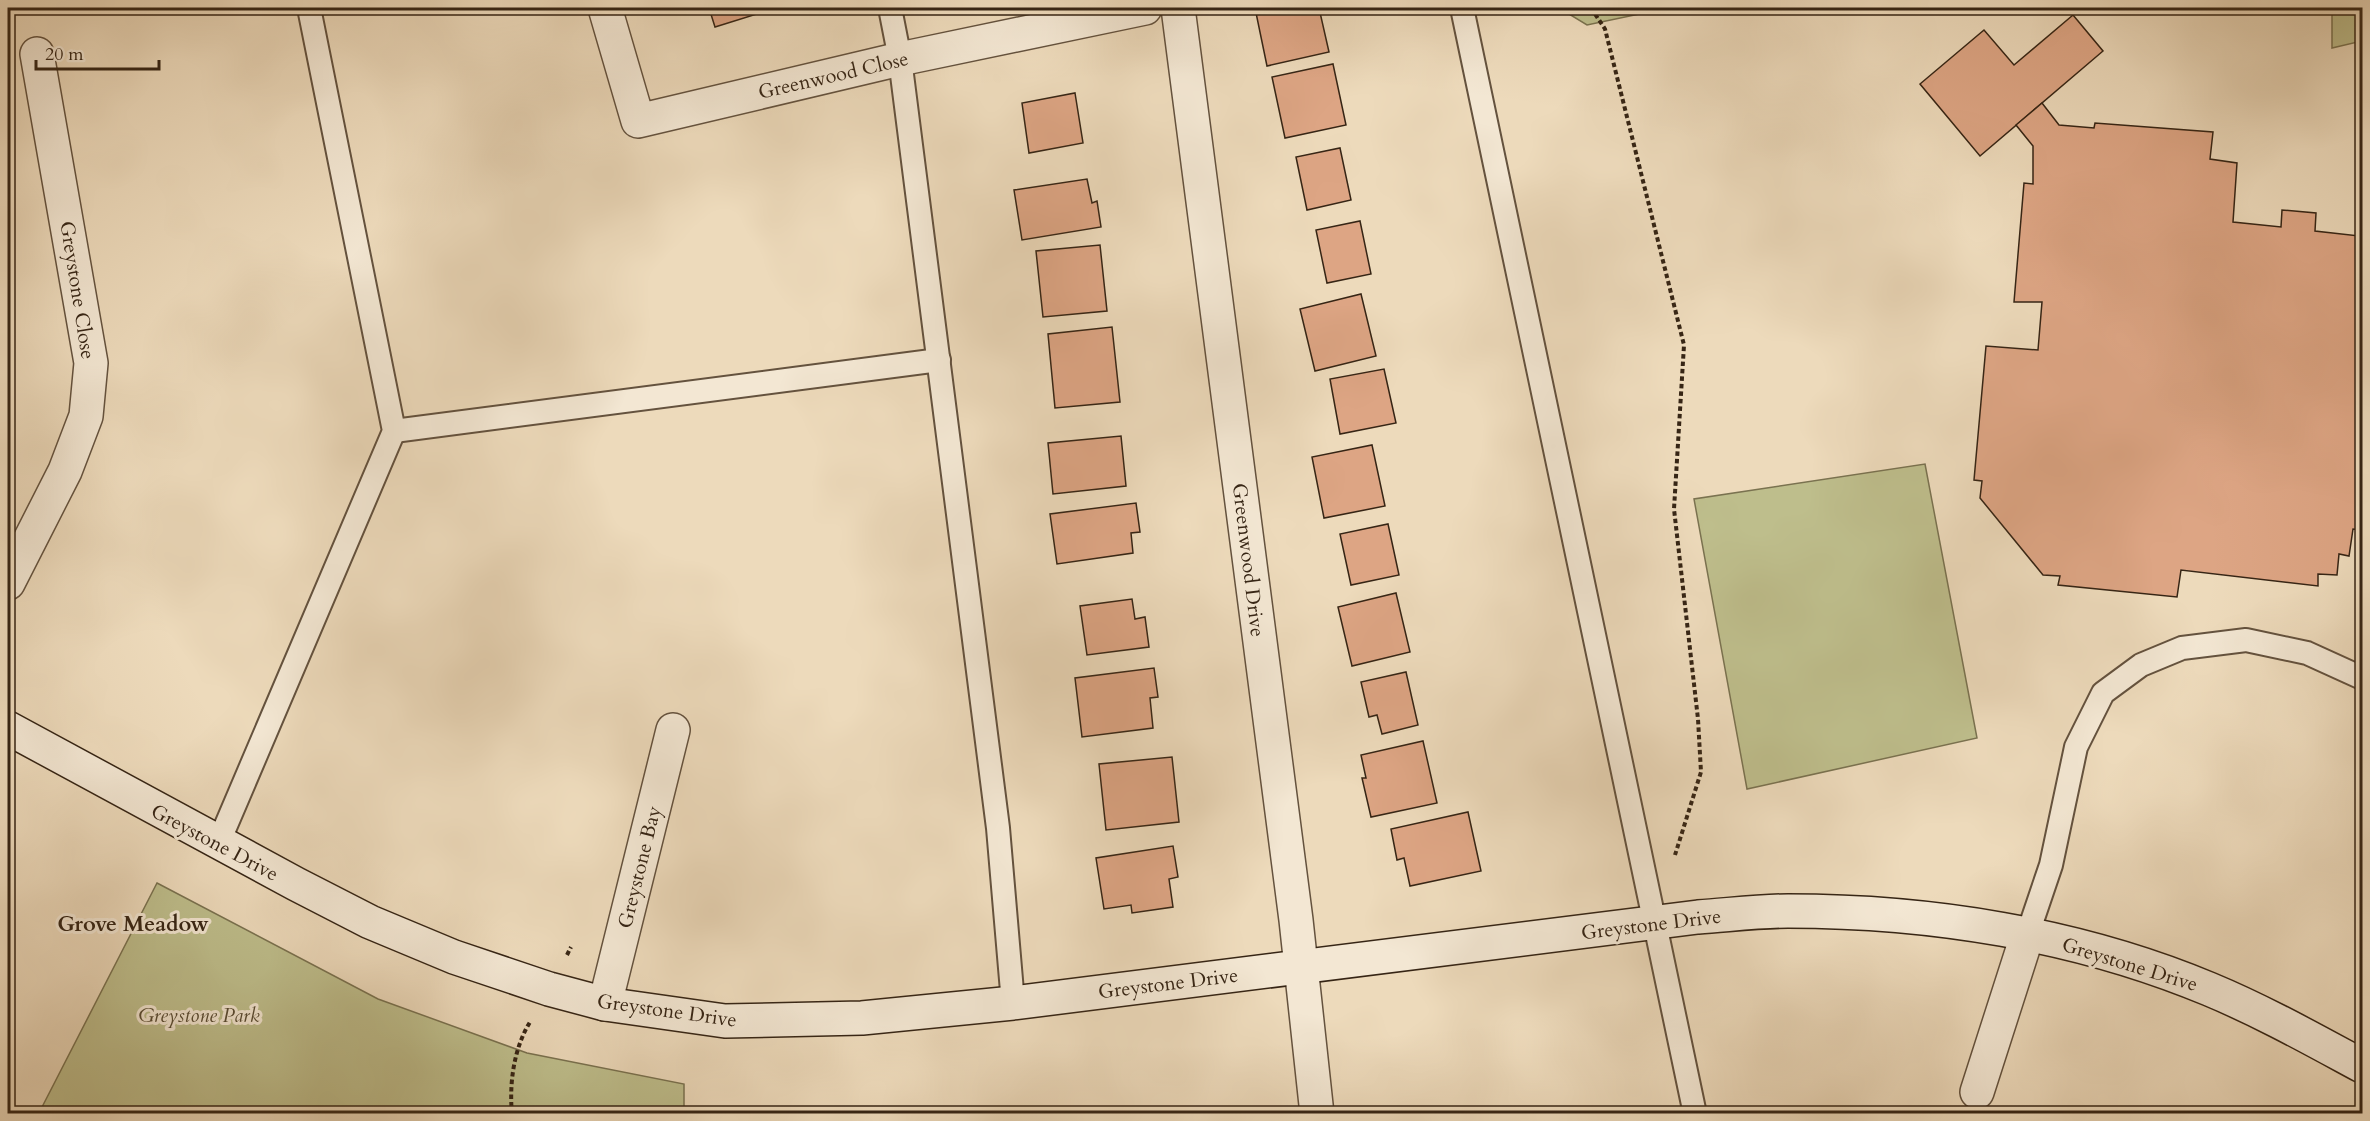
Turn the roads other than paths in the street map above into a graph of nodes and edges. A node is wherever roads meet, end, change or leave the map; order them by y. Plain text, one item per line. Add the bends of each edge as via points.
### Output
1 (309, 8) edge
2 (605, 8) edge
3 (890, 8) edge
4 (1144, 8) edge
5 (1178, 8) edge
6 (1462, 8) edge
7 (37, 54) dead end
8 (900, 59) junction
9 (939, 360) junction
10 (394, 431) junction
11 (8, 583) edge
12 (2362, 678) edge
13 (8, 728) edge
14 (673, 730) dead end
15 (218, 844) junction
16 (1656, 923) junction
17 (2028, 933) junction
18 (1300, 967) junction
19 (1013, 1003) junction
20 (605, 1004) junction
21 (2362, 1066) edge
22 (1977, 1092) dead end
23 (1317, 1113) edge
24 (1695, 1113) edge

1 - 10 lane
2 - 8 street, Greenwood Close via 638,121
3 - 8 lane
4 - 8 street, Greenwood Close
5 - 18 street, Greenwood Drive
6 - 16 lane
7 - 11 street, Greystone Close via 91,363 86,416 65,471
8 - 9 lane
9 - 10 lane
9 - 19 lane via 998,828
10 - 15 lane
12 - 17 lane via 2307,653 2246,640 2182,648 2141,665 2103,693 2076,747 2051,865
13 - 15 street, Greystone Drive
14 - 20 street, Greystone Bay
15 - 20 street, Greystone Drive via 370,922 454,957
16 - 17 street, Greystone Drive via 1786,911 1871,913
16 - 18 street, Greystone Drive
16 - 24 lane
17 - 21 street, Greystone Drive via 2208,988
17 - 22 street
18 - 19 street, Greystone Drive
18 - 23 street, Greenwood Drive
19 - 20 street, Greystone Drive via 862,1018 725,1021

